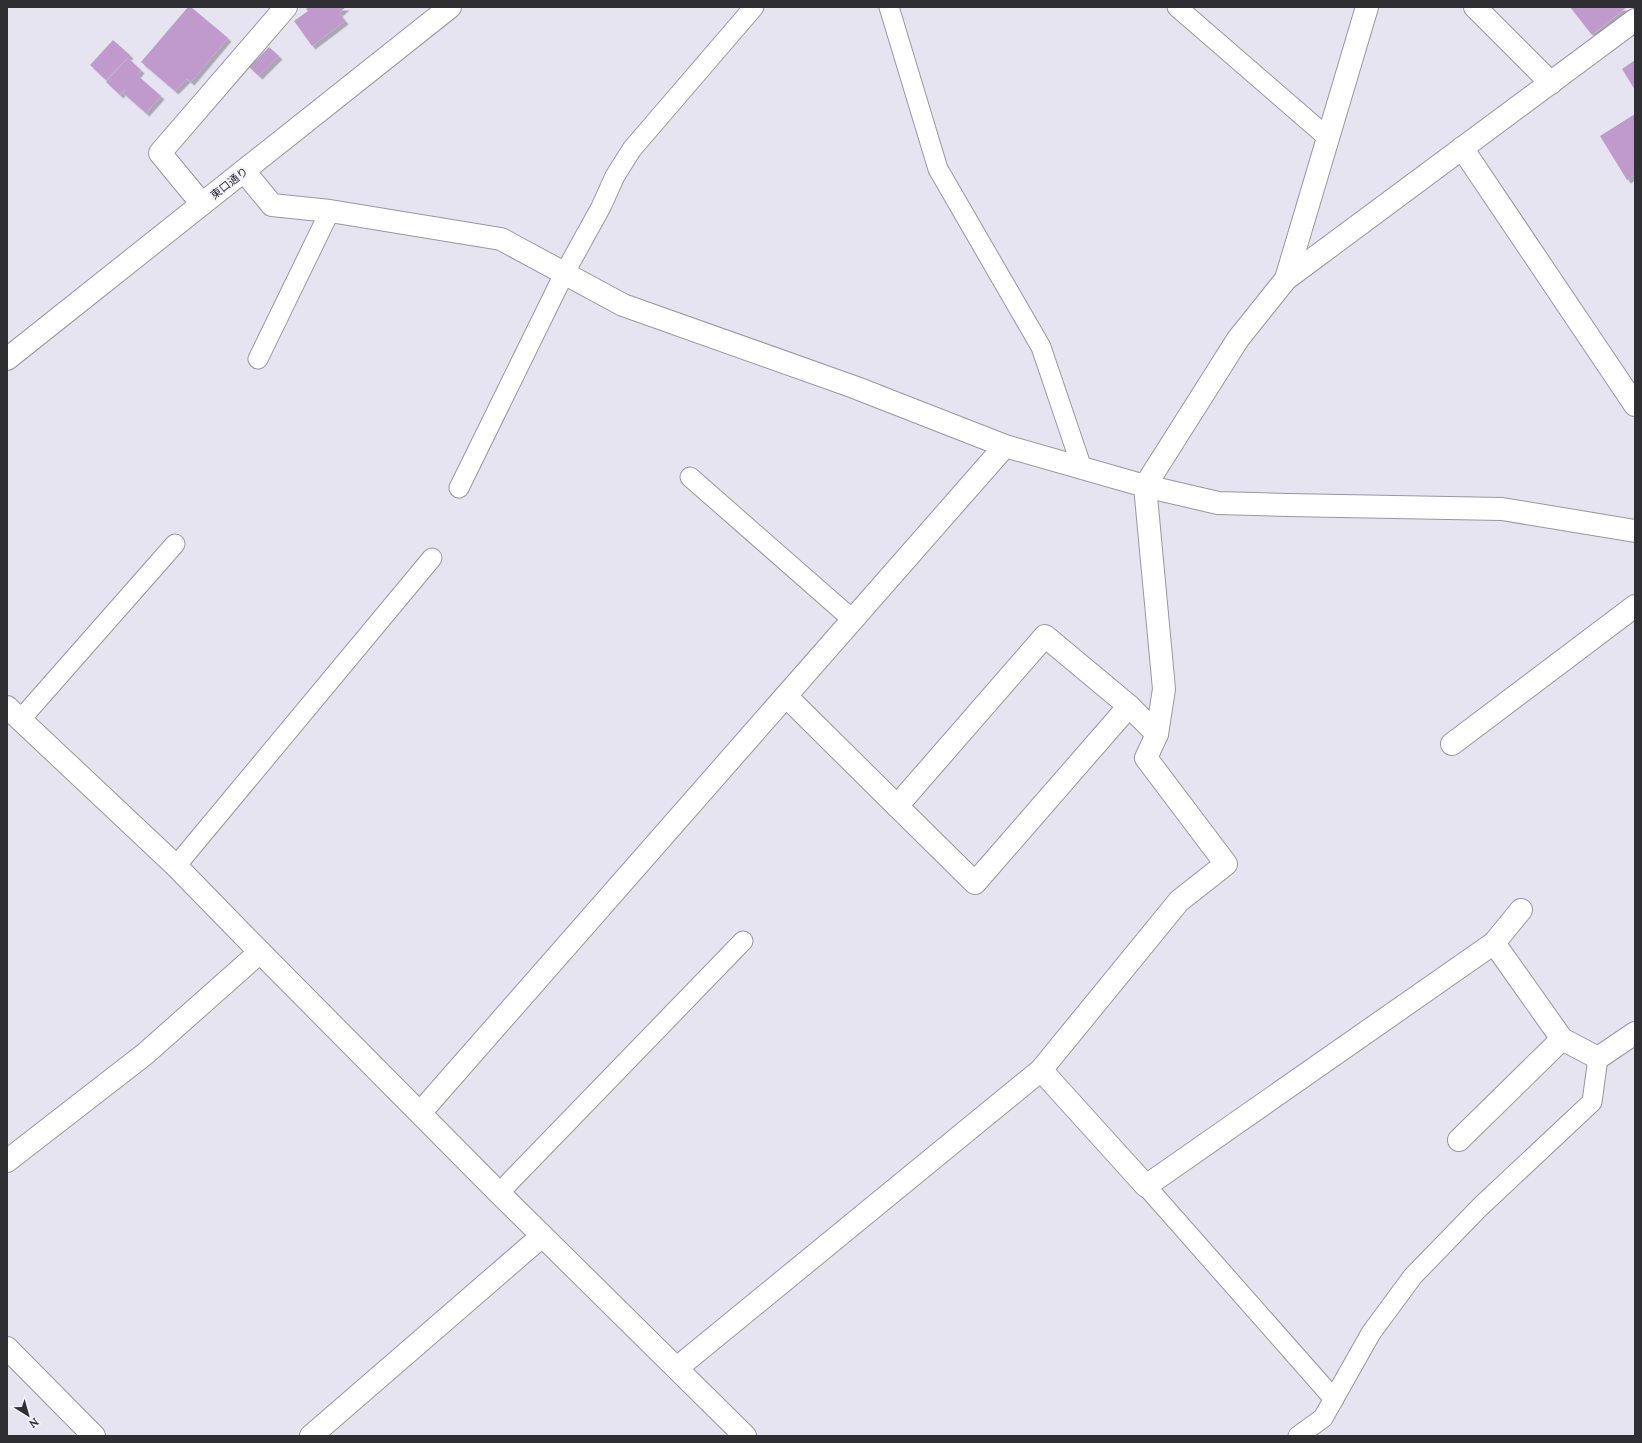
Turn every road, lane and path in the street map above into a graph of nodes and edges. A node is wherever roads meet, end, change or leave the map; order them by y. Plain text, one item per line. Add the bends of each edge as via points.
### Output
1 (286, 7) edge
2 (450, 7) edge
3 (754, 7) edge
4 (889, 7) edge
5 (1177, 7) edge
6 (1367, 7) edge
7 (1475, 7) edge
8 (1635, 20) edge
9 (1551, 83) junction
10 (1327, 137) junction
11 (1462, 148) junction
12 (244, 171) junction
13 (202, 204) junction
14 (330, 211) junction
15 (564, 274) junction
16 (1286, 279) junction
17 (7, 359) edge
18 (258, 359) dead end
19 (1635, 405) edge
20 (1005, 446) junction
21 (1082, 468) junction
22 (690, 478) dead end
23 (1145, 486) junction
24 (459, 488) dead end
25 (1635, 531) edge
26 (175, 544) dead end
27 (432, 558) dead end
28 (1635, 606) edge
29 (853, 620) junction
30 (786, 696) junction
31 (1129, 706) junction
32 (13, 714) edge
33 (1157, 734) junction
34 (1452, 744) dead end
35 (897, 806) junction
36 (176, 866) junction
37 (1521, 910) dead end
38 (743, 941) dead end
39 (1494, 943) junction
40 (260, 952) junction
41 (1635, 1033) edge
42 (1562, 1039) junction
43 (1598, 1058) junction
44 (1041, 1070) junction
45 (420, 1113) junction
46 (1459, 1140) dead end
47 (7, 1161) edge
48 (1146, 1186) junction
49 (499, 1193) junction
50 (542, 1236) junction
51 (7, 1348) edge
52 (677, 1368) junction
53 (1334, 1399) junction
54 (94, 1436) edge
55 (311, 1436) edge
56 (745, 1436) edge
57 (1298, 1436) edge

1 - 13 street via 160,153
2 - 12 street, 東口通り
3 - 15 lane via 632,149 615,176
4 - 21 lane via 938,169 1041,347
5 - 10 lane
6 - 10 street
7 - 9 street
8 - 9 street
9 - 11 street
10 - 16 street
11 - 16 street
11 - 19 street
12 - 13 street, 東口通り
12 - 14 street via 272,205
13 - 17 street, 東口通り
14 - 15 street via 501,239
14 - 18 lane
15 - 20 street via 623,305 854,387
15 - 24 lane
16 - 23 street via 1238,339
20 - 21 street
20 - 29 street
21 - 23 street
22 - 29 lane
23 - 25 street via 1218,503 1502,509
23 - 33 street via 1164,689
26 - 32 lane
27 - 36 lane
28 - 34 street
29 - 30 street
30 - 35 street
30 - 45 street
31 - 33 street
31 - 35 street via 1045,636
31 - 35 street via 975,883
32 - 36 street
33 - 44 street via 1146,758 1226,864 1179,901
36 - 40 street
37 - 39 street
38 - 49 lane
39 - 42 street
39 - 48 street
40 - 45 street
40 - 47 street via 145,1054
41 - 43 street
42 - 43 street
42 - 46 street
43 - 53 lane via 1592,1102 1480,1207 1413,1276 1371,1333
44 - 48 street
44 - 52 street
45 - 49 street
48 - 53 lane
49 - 50 street
50 - 52 street
50 - 55 street
51 - 54 street
52 - 56 street
53 - 57 lane via 1323,1418

